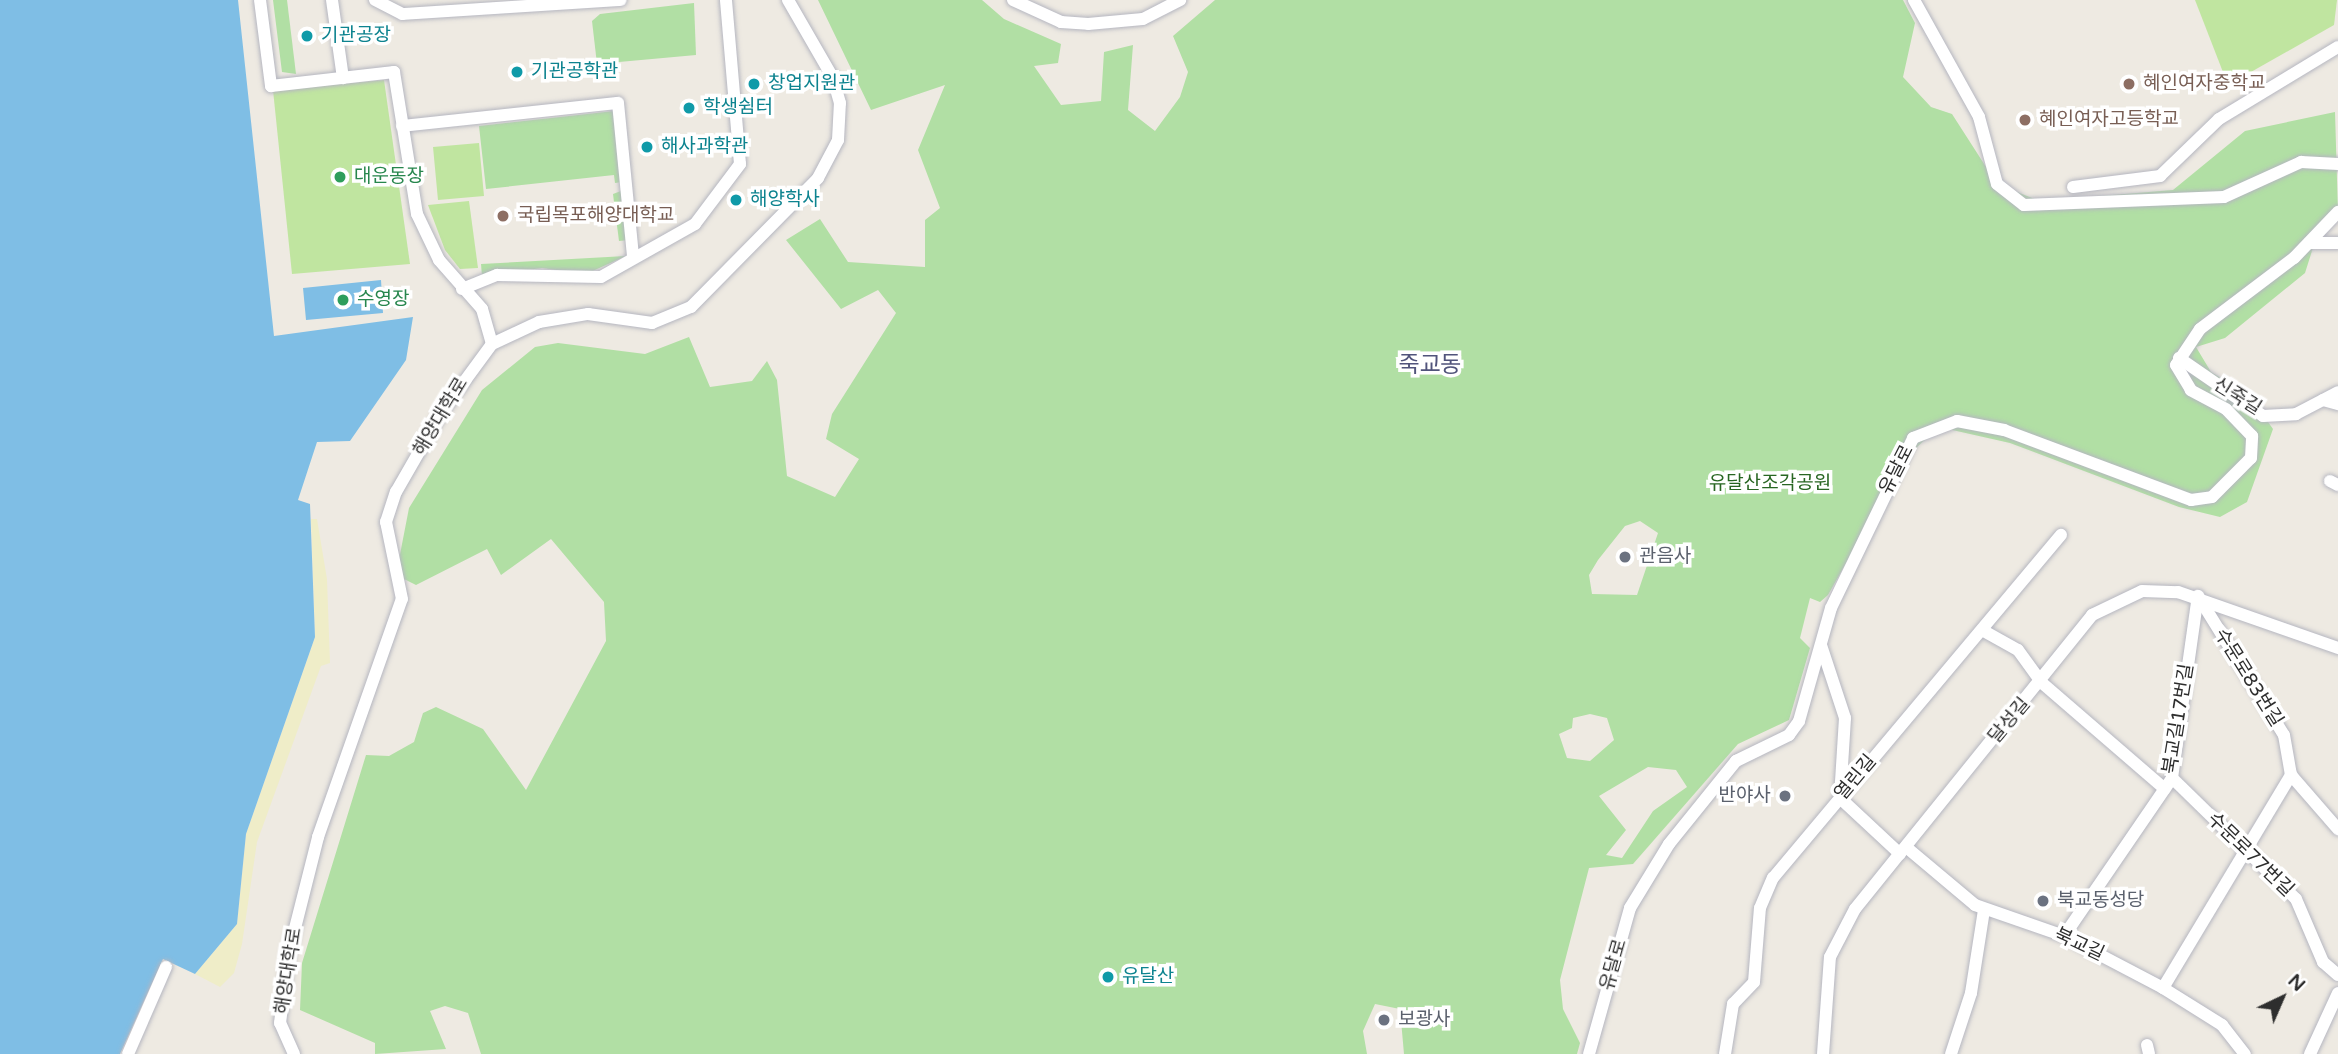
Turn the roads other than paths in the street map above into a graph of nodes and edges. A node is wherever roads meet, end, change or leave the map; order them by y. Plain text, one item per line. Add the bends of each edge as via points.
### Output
1 (260, 0) edge
2 (332, 0) edge
3 (375, 0) edge
4 (621, 0) edge
5 (726, 0) edge
6 (788, 0) edge
7 (1013, 0) edge
8 (1180, 0) edge
9 (1914, 0) edge
10 (2338, 47) edge
11 (343, 78) junction
12 (402, 126) junction
13 (2338, 164) edge
14 (2074, 187) dead end
15 (2338, 212) edge
16 (2309, 243) junction
17 (2338, 243) edge
18 (634, 256) junction
19 (462, 289) junction
20 (492, 344) junction
21 (2179, 358) junction
22 (2338, 392) edge
23 (2323, 400) junction
24 (2338, 404) edge
25 (2062, 535) dead end
26 (2198, 596) junction
27 (1982, 630) junction
28 (1821, 645) junction
29 (2338, 648) edge
30 (2042, 682) junction
31 (2291, 775) junction
32 (2168, 783) junction
33 (1840, 798) junction
34 (2338, 829) edge
35 (1903, 850) junction
36 (2247, 855) junction
37 (1984, 910) junction
38 (2064, 936) junction
39 (166, 967) dead end
40 (2338, 975) edge
41 (2163, 988) junction
42 (2337, 998) edge
43 (128, 1054) edge
44 (294, 1054) edge
45 (1589, 1054) edge
46 (1726, 1054) edge
47 (1822, 1054) edge
48 (1951, 1054) edge
49 (2245, 1054) edge
50 (2310, 1054) edge

1 - 11 street via 271,86
2 - 11 street
3 - 4 street via 403,14
5 - 18 street via 738,174 691,226
6 - 20 street, 해양대학로 via 833,78 840,103 838,140 818,178 691,307 652,323 589,314 539,322
7 - 8 street via 1061,22 1088,24 1143,19
9 - 13 street via 1979,117 1997,184 2024,205 2224,197 2301,162
10 - 14 street via 2219,119 2160,176
11 - 12 street via 394,72
12 - 18 street via 618,103
12 - 19 street via 416,214
15 - 16 street
16 - 17 street
16 - 21 street via 2200,330
18 - 19 street via 615,271 586,280 497,275
19 - 20 street via 482,309
20 - 44 street, 해양대학로 via 442,412 386,522 402,599 318,837 289,953 280,1023
21 - 23 street, 신죽길 via 2263,416 2295,414
21 - 28 street, 유달로 via 2180,379 2252,436 2251,458 2227,487 2203,501 2191,500 2004,430 1957,421 1924,429 1899,458
22 - 23 street, 신죽길
23 - 24 street
25 - 27 street, 열린길
26 - 29 street, 달성길 via 2264,626
26 - 30 street, 달성길 via 2142,591 2116,601 2092,615
26 - 31 street, 수문로83번길 via 2284,735
26 - 32 street, 북교길17번길
27 - 30 street, 수문로77번길 via 2018,650
27 - 33 street, 열린길
28 - 33 street via 1845,718
28 - 45 street, 유달로 via 1789,735 1736,761 1669,844 1630,908
30 - 32 street, 수문로77번길
30 - 35 street, 달성길
31 - 34 street
31 - 36 street
32 - 36 street, 수문로77번길
32 - 38 street, 북교길17번길
33 - 35 street, 북교길
33 - 46 street, 열린길 via 1767,888 1754,982 1733,1004
35 - 37 street, 북교길
35 - 47 street, 달성길 via 1835,943
36 - 40 street, 수문로77번길 via 2297,899 2323,962
36 - 41 street
37 - 38 street, 북교길
37 - 48 street via 1971,993
38 - 41 street, 북교길
39 - 43 street
41 - 49 street, 북교길 via 2222,1025
42 - 50 street

